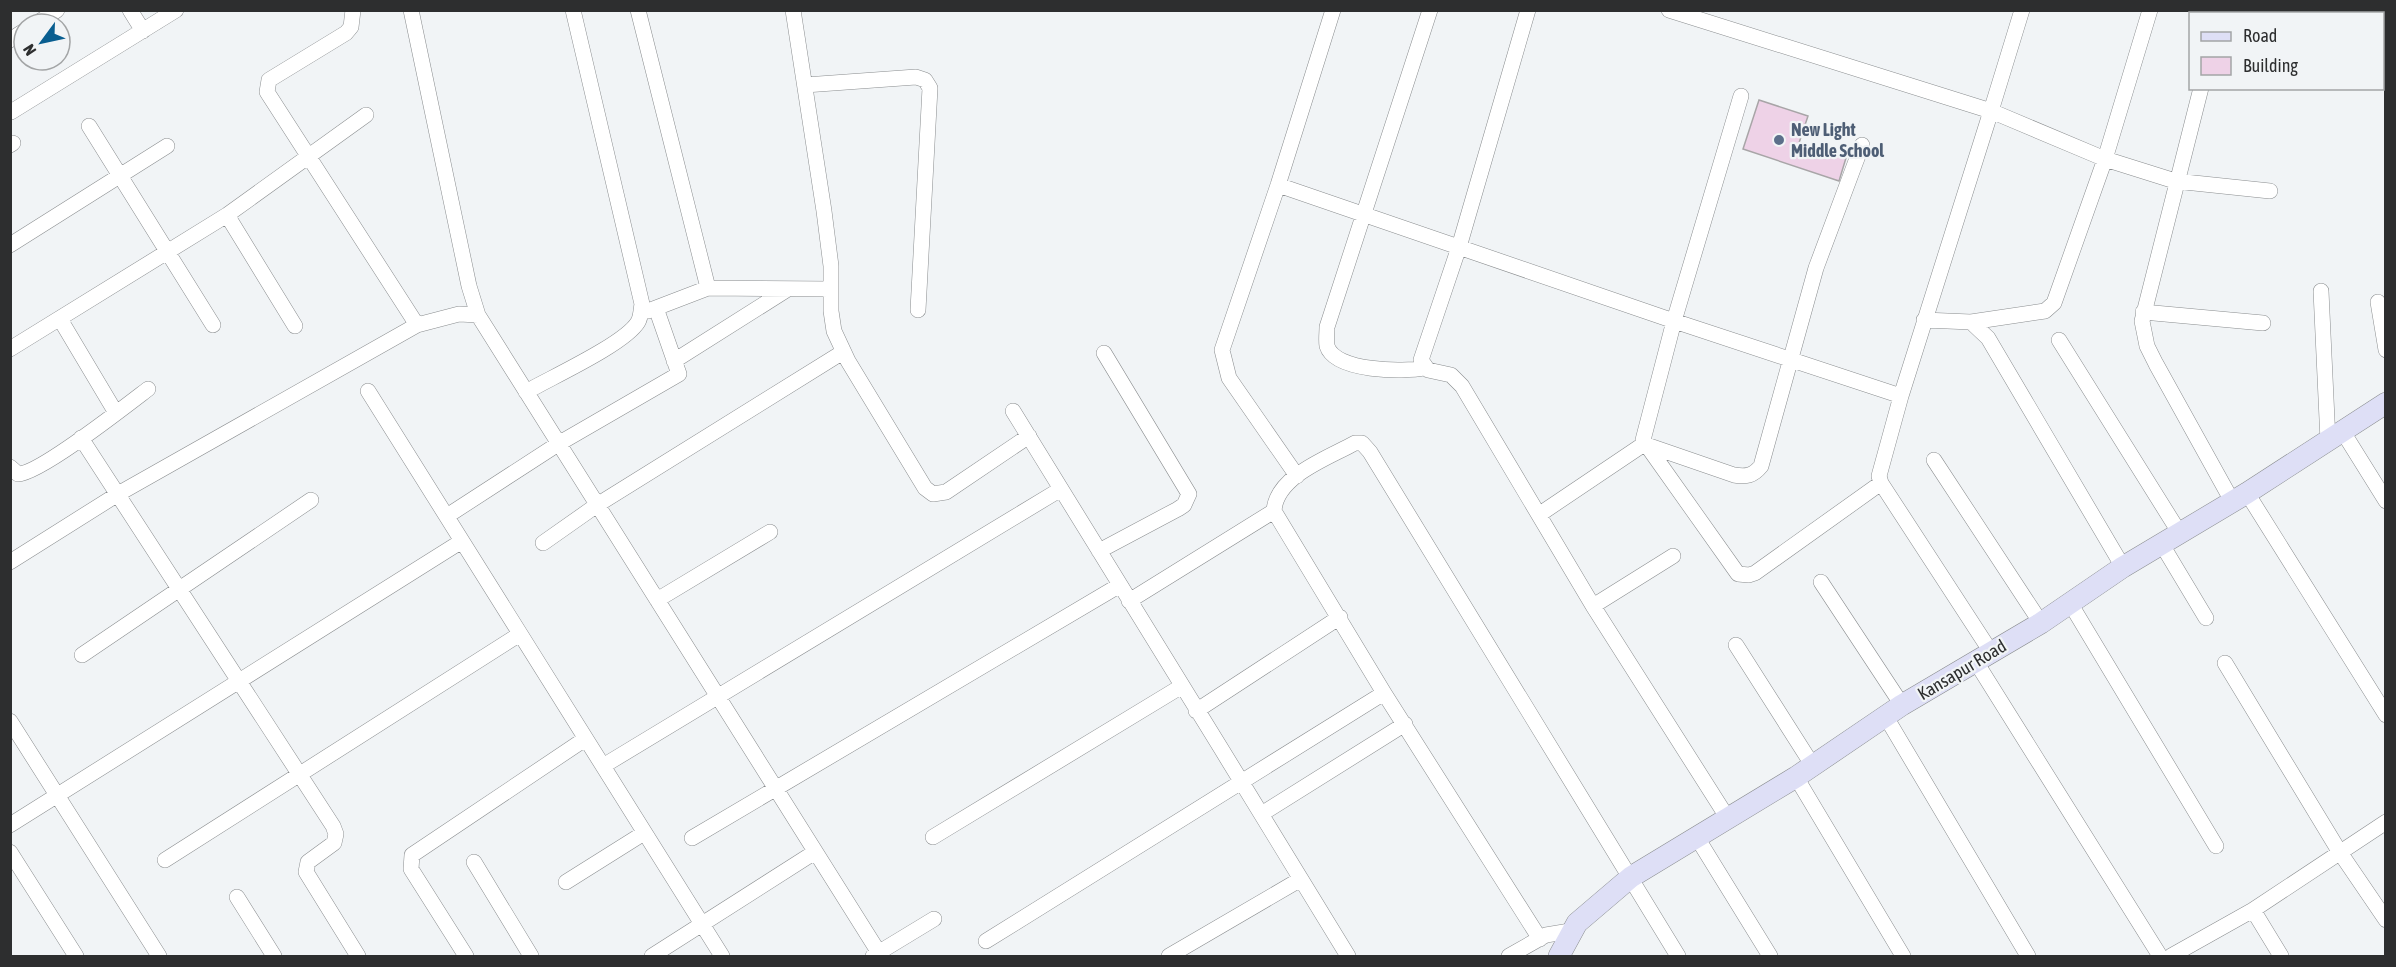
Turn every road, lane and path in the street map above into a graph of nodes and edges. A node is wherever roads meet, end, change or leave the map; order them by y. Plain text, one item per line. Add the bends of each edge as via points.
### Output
1 (130, 10) edge
2 (176, 10) edge
3 (353, 10) edge
4 (411, 10) edge
5 (573, 10) edge
6 (638, 10) edge
7 (793, 10) edge
8 (1333, 10) edge
9 (1430, 10) edge
10 (1528, 10) edge
11 (1669, 10) edge
12 (2022, 10) edge
13 (2150, 10) edge
14 (144, 31) junction
15 (805, 85) junction
16 (2199, 90) edge
17 (1741, 96) dead end
18 (1991, 111) junction
19 (11, 112) edge
20 (366, 116) dead end
21 (89, 126) dead end
22 (1862, 145) dead end
23 (167, 146) dead end
24 (306, 156) junction
25 (2105, 159) junction
26 (119, 176) junction
27 (2175, 180) junction
28 (1278, 185) junction
29 (2270, 191) dead end
30 (227, 215) junction
31 (1365, 216) junction
32 (10, 245) edge
33 (1459, 247) junction
34 (167, 251) junction
35 (708, 288) junction
36 (788, 289) junction
37 (831, 289) junction
38 (2320, 291) dead end
39 (2378, 302) dead end
40 (656, 308) junction
41 (918, 310) dead end
42 (2143, 312) junction
43 (640, 314) junction
44 (478, 315) junction
45 (60, 319) junction
46 (1924, 320) junction
47 (1674, 321) junction
48 (1971, 322) junction
49 (2263, 323) dead end
50 (417, 325) junction
51 (213, 326) dead end
52 (296, 326) dead end
53 (2059, 340) dead end
54 (10, 349) edge
55 (2385, 350) edge
56 (843, 352) junction
57 (1104, 353) dead end
58 (1791, 359) junction
59 (674, 361) junction
60 (1425, 368) junction
61 (148, 389) dead end
62 (368, 391) dead end
63 (526, 392) junction
64 (1900, 396) junction
65 (2385, 403) edge
66 (1013, 411) dead end
67 (116, 413) junction
68 (1029, 436) junction
69 (2336, 436) junction
70 (81, 438) junction
71 (558, 444) junction
72 (1644, 444) junction
73 (1934, 460) dead end
74 (10, 467) edge
75 (1297, 476) junction
76 (1881, 483) junction
77 (1061, 489) junction
78 (118, 494) junction
79 (2239, 497) junction
80 (311, 500) dead end
81 (2385, 501) edge
82 (597, 505) junction
83 (1274, 511) junction
84 (1540, 514) junction
85 (447, 516) junction
86 (770, 532) dead end
87 (2170, 537) junction
88 (462, 541) junction
89 (543, 543) dead end
90 (1099, 551) junction
91 (1672, 556) dead end
92 (10, 562) edge
93 (2122, 567) junction
94 (1821, 582) dead end
95 (1120, 585) junction
96 (179, 589) junction
97 (657, 600) junction
98 (1130, 601) junction
99 (2070, 603) junction
100 (1593, 606) junction
101 (1340, 617) junction
102 (2206, 618) dead end
103 (2041, 623) junction
104 (520, 634) junction
105 (1736, 645) dead end
106 (82, 655) dead end
107 (1983, 657) junction
108 (2225, 663) dead end
109 (237, 682) junction
110 (1182, 686) junction
111 (1384, 693) junction
112 (717, 695) junction
113 (1196, 711) junction
114 (1894, 711) junction
115 (2385, 715) edge
116 (10, 721) edge
117 (1405, 724) junction
118 (585, 739) junction
119 (603, 766) junction
120 (1805, 772) junction
121 (299, 776) junction
122 (1241, 781) junction
123 (776, 789) junction
124 (59, 796) junction
125 (1263, 813) junction
126 (1727, 817) junction
127 (2385, 822) edge
128 (10, 825) edge
129 (644, 833) junction
130 (1696, 836) junction
131 (933, 837) dead end
132 (692, 838) dead end
133 (2216, 846) dead end
134 (2339, 851) junction
135 (10, 852) edge
136 (815, 852) junction
137 (165, 860) dead end
138 (474, 862) dead end
139 (1631, 877) junction
140 (1301, 879) junction
141 (566, 882) dead end
142 (237, 897) dead end
143 (2253, 910) junction
144 (934, 919) dead end
145 (2385, 920) edge
146 (702, 924) junction
147 (1570, 931) junction
148 (1539, 939) junction
149 (986, 941) dead end
150 (878, 955) edge
151 (76, 957) edge
152 (159, 957) edge
153 (274, 957) edge
154 (358, 957) edge
155 (466, 957) edge
156 (531, 957) edge
157 (652, 957) edge
158 (722, 957) edge
159 (1169, 957) edge
160 (1348, 957) edge
161 (1509, 957) edge
162 (1559, 957) edge
163 (1678, 957) edge
164 (1770, 957) edge
165 (1903, 957) edge
166 (2028, 957) edge
167 (2160, 957) edge
168 (2171, 957) edge
169 (2281, 957) edge

1 - 14 street
2 - 14 street
3 - 24 street via 351,27 346,33 266,84 267,92
4 - 44 street
5 - 43 street via 642,304
6 - 35 street
7 - 15 street
8 - 28 street
9 - 31 street
10 - 33 street
11 - 18 street
12 - 18 street
13 - 25 street
14 - 19 street
15 - 37 street
15 - 41 street via 916,77 928,83
16 - 27 street
17 - 47 street
18 - 25 street
18 - 46 street
20 - 24 street
21 - 26 street
22 - 58 street via 1816,268
23 - 26 street
24 - 30 street
24 - 50 street
25 - 27 street
25 - 48 street via 2050,308
26 - 32 street
26 - 34 street
27 - 29 street
27 - 42 street
28 - 31 street
28 - 75 street via 1222,357 1234,387
30 - 34 street
30 - 52 street
31 - 33 street
31 - 60 street via 1327,327 1327,346 1336,357 1361,365 1398,371
33 - 47 street
33 - 60 street via 1420,356
34 - 45 street
34 - 51 street
35 - 36 street
35 - 40 street
36 - 37 street
36 - 59 street
37 - 56 street via 834,331
38 - 69 street
39 - 55 street
40 - 43 street
40 - 59 street
42 - 49 street
42 - 79 street via 2147,346
43 - 63 street via 631,330 614,343
44 - 50 street via 459,315
44 - 63 street
45 - 54 street
45 - 67 street
46 - 48 street
46 - 64 street
47 - 58 street
47 - 72 street via 1642,435
48 - 93 street via 2001,358
50 - 78 street
53 - 87 street
56 - 68 street via 925,488 933,494 946,492
56 - 82 street
57 - 90 street via 1189,494 1178,509
58 - 64 street
58 - 72 street via 1756,473 1734,475
59 - 71 street via 679,374
60 - 84 street via 1458,380
61 - 67 street
62 - 85 street
63 - 71 street
64 - 76 street via 1880,470
65 - 69 street, Kansapur Road
66 - 68 street
67 - 70 street
68 - 77 street
69 - 79 street, Kansapur Road
69 - 81 street
70 - 74 street via 23,474
70 - 78 street
71 - 82 street
71 - 85 street
72 - 76 street via 1738,574 1744,576 1791,549
72 - 84 street
73 - 103 street
75 - 83 street via 1281,489 1274,501
75 - 139 street via 1355,443 1366,447
76 - 107 street
77 - 90 street
77 - 112 street
78 - 92 street
78 - 96 street
79 - 87 street, Kansapur Road
79 - 115 street
80 - 96 street
82 - 89 street
82 - 97 street
83 - 98 street
83 - 101 street
84 - 100 street
85 - 88 street
86 - 97 street
87 - 93 street, Kansapur Road
87 - 102 street
88 - 104 street
88 - 109 street
90 - 95 street
91 - 100 street
93 - 99 street, Kansapur Road
94 - 114 street
95 - 98 street
95 - 123 street
96 - 106 street
96 - 109 street
97 - 112 street
98 - 110 street
99 - 103 street, Kansapur Road
99 - 133 street
100 - 126 street
101 - 111 street
101 - 113 street
103 - 107 street, Kansapur Road
104 - 118 street
104 - 121 street
105 - 120 street
107 - 114 street, Kansapur Road
107 - 167 street
108 - 134 street
109 - 121 street
109 - 124 street
110 - 113 street
110 - 131 street
111 - 117 street
111 - 122 street
112 - 119 street
112 - 123 street
113 - 122 street
114 - 120 street, Kansapur Road
114 - 166 street
116 - 124 street
117 - 125 street
117 - 148 street
118 - 119 street
118 - 155 street via 412,855 411,869
119 - 129 street
120 - 126 street, Kansapur Road
120 - 165 street
121 - 137 street
121 - 154 street via 336,834 334,843 308,862 307,878
122 - 125 street
122 - 149 street
123 - 132 street
123 - 136 street
124 - 128 street
124 - 152 street
125 - 140 street
126 - 130 street, Kansapur Road
127 - 134 street
129 - 141 street
129 - 146 street
130 - 139 street, Kansapur Road
130 - 164 street
134 - 143 street
134 - 145 street
135 - 151 street
136 - 146 street
136 - 150 street
138 - 156 street
139 - 147 street, Kansapur Road
139 - 163 street
140 - 159 street
140 - 160 street
142 - 153 street
143 - 168 street
143 - 169 street
144 - 150 street
146 - 157 street
146 - 158 street
147 - 148 street
147 - 162 street, Kansapur Road
148 - 161 street

